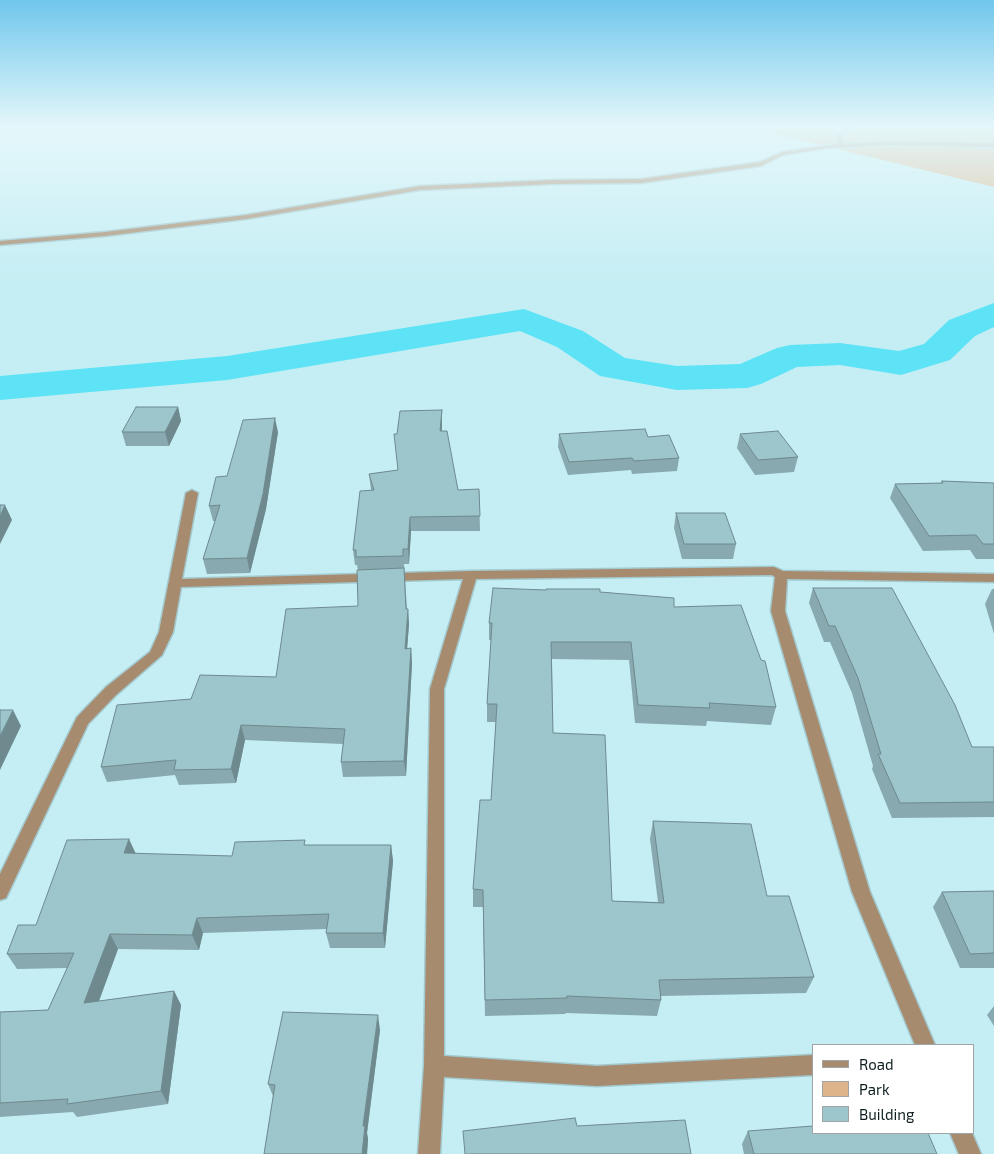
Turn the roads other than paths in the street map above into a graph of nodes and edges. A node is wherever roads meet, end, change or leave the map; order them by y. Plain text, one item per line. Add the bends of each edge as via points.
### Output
1 (642, 181) edge
2 (0, 243) edge
3 (192, 493) dead end
4 (471, 575) junction
5 (781, 575) junction
6 (994, 578) edge
7 (175, 584) junction
8 (0, 892) edge
9 (925, 1044) edge
10 (812, 1065) edge
11 (434, 1066) junction
12 (961, 1134) edge
13 (429, 1154) edge
14 (970, 1154) edge

1 - 2 street via 420,188 246,217
3 - 7 street
4 - 5 street via 774,571
4 - 7 street
4 - 11 street via 437,689
5 - 6 street
5 - 9 street via 778,611 861,892
7 - 8 street via 166,632 155,655 111,691 82,721
10 - 11 street via 597,1076
11 - 13 street
12 - 14 street

